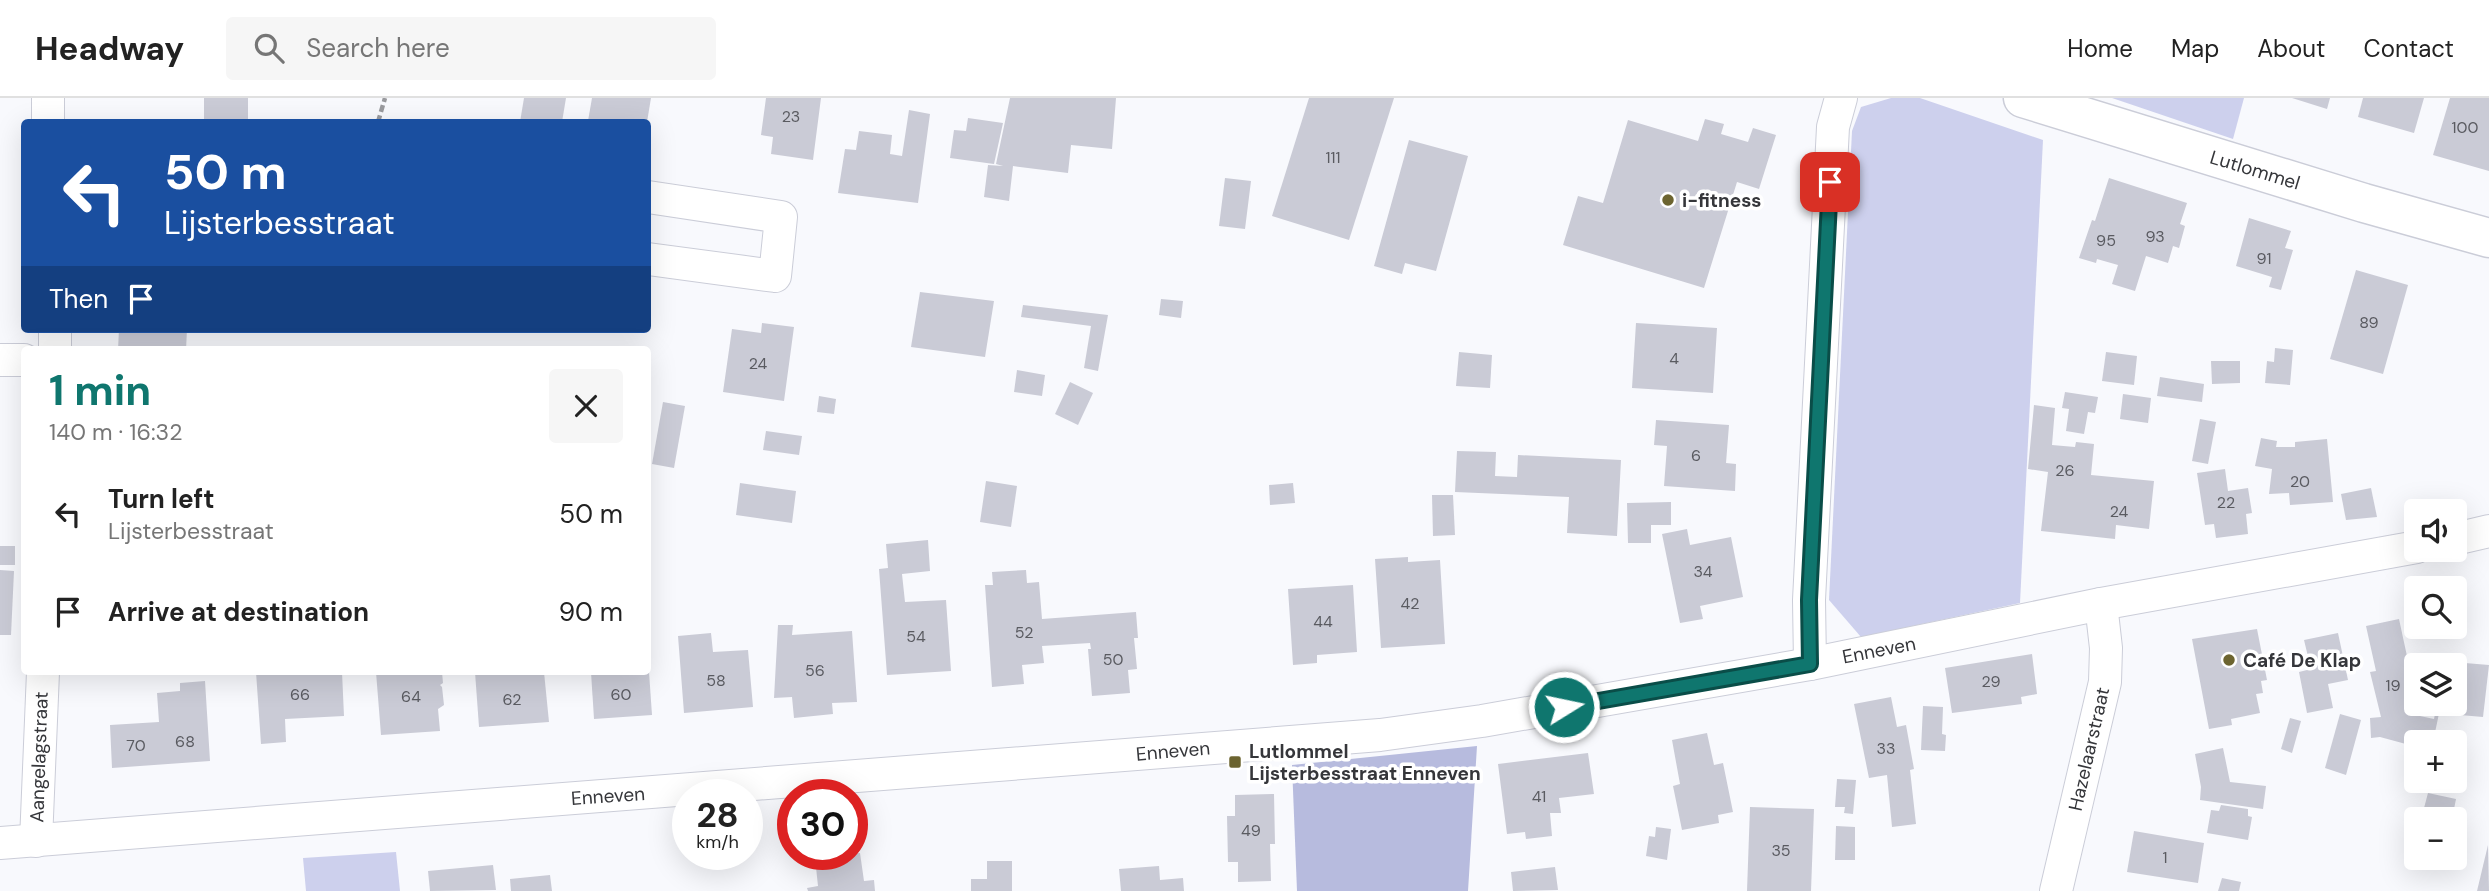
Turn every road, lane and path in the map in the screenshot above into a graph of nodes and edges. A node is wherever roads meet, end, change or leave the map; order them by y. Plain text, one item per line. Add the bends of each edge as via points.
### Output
1 (48, 98) edge
2 (385, 98) edge
3 (1841, 98) edge
4 (2023, 98) edge
5 (48, 119) edge
6 (379, 119) edge
7 (651, 197) edge
8 (2489, 238) edge
9 (651, 259) edge
10 (0, 360) edge
11 (21, 360) edge
12 (2489, 531) edge
13 (2467, 536) edge
14 (2404, 549) edge
15 (2101, 604) junction
16 (1810, 664) junction
17 (43, 675) edge
18 (36, 841) junction
19 (0, 843) edge
20 (2056, 891) edge

1 - 5 street
2 - 6 path
3 - 16 street via 1833,127 1809,600
4 - 8 main road, Lutlommel
7 - 9 street via 781,216 775,276
10 - 11 street
12 - 13 street
14 - 15 street, Enneven
15 - 16 street, Enneven
15 - 20 street, Hazelaarstraat via 2105,681
16 - 18 street, Enneven via 1380,736
17 - 18 street, Aangelagstraat
18 - 19 street, Enneven

